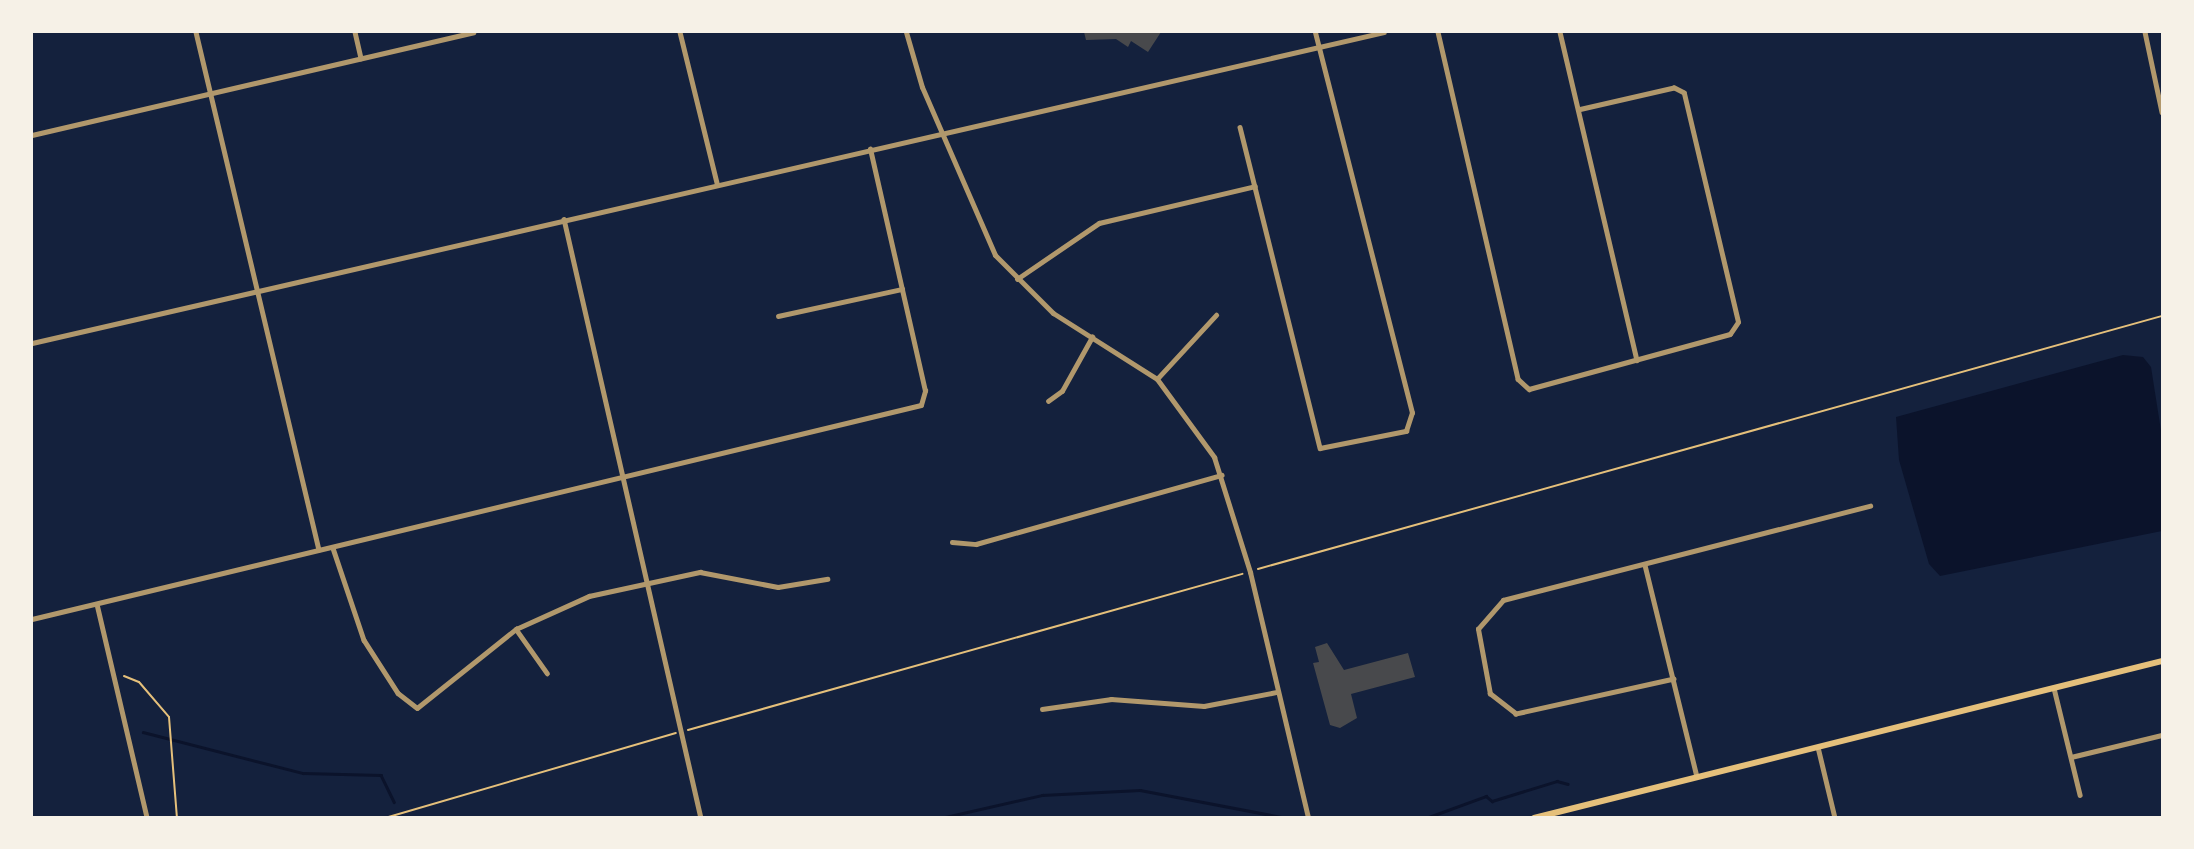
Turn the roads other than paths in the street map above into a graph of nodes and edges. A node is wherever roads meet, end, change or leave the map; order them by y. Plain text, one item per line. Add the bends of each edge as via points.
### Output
1 (196, 32) edge
2 (355, 32) edge
3 (473, 32) edge
4 (680, 32) edge
5 (906, 32) edge
6 (1315, 32) edge
7 (1384, 32) edge
8 (1438, 32) edge
9 (1560, 32) edge
10 (2145, 32) edge
11 (1318, 46) junction
12 (361, 58) junction
13 (210, 93) junction
14 (1578, 110) junction
15 (2162, 112) edge
16 (1240, 127) dead end
17 (941, 130) junction
18 (32, 135) edge
19 (870, 148) junction
20 (717, 183) junction
21 (1255, 186) junction
22 (564, 218) junction
23 (1017, 280) junction
24 (902, 289) junction
25 (258, 290) junction
26 (1216, 315) dead end
27 (778, 316) dead end
28 (1092, 337) junction
29 (32, 343) edge
30 (1637, 360) junction
31 (1157, 379) junction
32 (1048, 401) dead end
33 (1222, 475) junction
34 (623, 479) junction
35 (1870, 506) dead end
36 (952, 542) dead end
37 (333, 548) junction
38 (319, 550) junction
39 (1646, 565) junction
40 (827, 579) dead end
41 (647, 581) junction
42 (97, 604) junction
43 (32, 619) edge
44 (516, 629) junction
45 (2162, 661) edge
46 (547, 673) dead end
47 (1674, 679) junction
48 (2054, 687) junction
49 (1277, 692) junction
50 (1042, 709) dead end
51 (2162, 735) edge
52 (1817, 746) junction
53 (2071, 757) junction
54 (1697, 776) junction
55 (2080, 795) dead end
56 (147, 817) edge
57 (701, 817) edge
58 (1308, 817) edge
59 (1534, 817) edge
60 (1835, 817) edge

1 - 13 street
2 - 12 street
3 - 12 street
4 - 20 street
5 - 17 street
6 - 11 street
7 - 11 street
8 - 30 street via 1518,379 1525,388
9 - 14 street
10 - 15 street
11 - 17 street
11 - 21 street via 1412,413 1409,428 1326,451 1315,438
12 - 13 street
13 - 18 street
13 - 25 street
14 - 30 street
14 - 30 street via 1681,91 1735,329
16 - 21 street
17 - 19 street
17 - 23 street via 977,223
19 - 20 street
19 - 24 street
20 - 22 street
21 - 23 street via 1099,223
22 - 25 street
22 - 34 street
23 - 28 street
24 - 27 street
24 - 34 street via 923,402
25 - 29 street
25 - 38 street
26 - 31 street
28 - 31 street
28 - 32 street via 1062,391
31 - 33 street via 1196,426
33 - 36 street via 976,544
33 - 49 street
34 - 37 street
34 - 41 street
35 - 39 street
37 - 38 street
37 - 44 street via 364,640 410,706 422,706
38 - 42 street
39 - 47 street
39 - 47 street via 1497,603 1478,629 1482,669 1494,699 1523,715
40 - 41 street via 779,587 700,572
41 - 44 street via 564,605
41 - 57 street
42 - 43 street
42 - 56 street
44 - 46 street
45 - 48 main road
47 - 54 street
48 - 52 main road
48 - 53 street
49 - 50 street via 1204,706 1111,699
49 - 58 street
51 - 53 street
52 - 54 main road
52 - 60 street
53 - 55 street
54 - 59 main road

